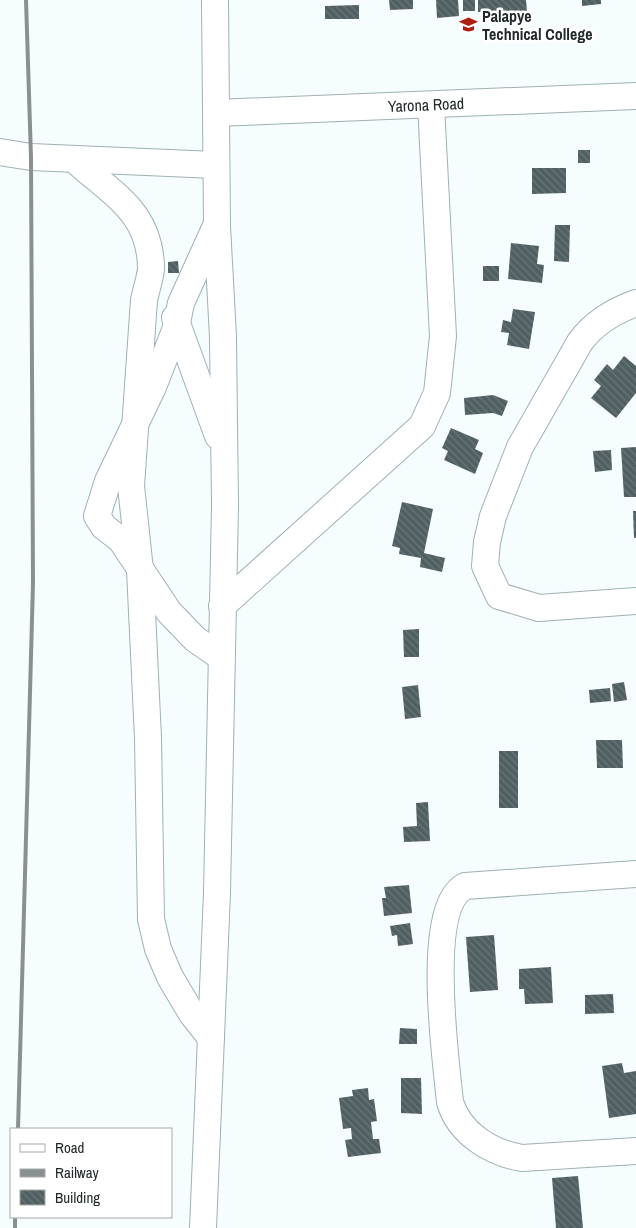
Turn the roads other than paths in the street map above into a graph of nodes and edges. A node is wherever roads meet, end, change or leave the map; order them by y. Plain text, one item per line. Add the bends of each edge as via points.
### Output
1 (214, 0) edge
2 (636, 96) edge
3 (431, 105) junction
4 (216, 113) junction
5 (0, 152) edge
6 (74, 159) junction
7 (215, 164) junction
8 (216, 226) junction
9 (151, 270) junction
10 (636, 304) edge
11 (177, 324) junction
12 (135, 424) junction
13 (225, 453) junction
14 (140, 570) junction
15 (636, 601) edge
16 (222, 606) junction
17 (221, 657) junction
18 (636, 874) edge
19 (211, 1038) junction
20 (636, 1151) edge
21 (203, 1228) edge

1 - 4 street
2 - 3 street, Yarona Road
3 - 4 street, Yarona Road
3 - 16 street via 443,336 437,393 422,426
4 - 7 street
5 - 6 street
6 - 7 street
6 - 9 street via 132,209 146,234
7 - 8 street
8 - 11 street via 181,303
8 - 13 street via 223,337
9 - 11 street via 164,290
9 - 12 street via 144,300
10 - 15 street via 610,315 587,332 575,350 520,447 491,525 485,566 499,596 539,608
11 - 12 street
11 - 13 street
12 - 14 street via 131,486
12 - 14 street via 108,481 97,516 104,527 120,540
13 - 16 street
14 - 17 street via 168,612 195,639
14 - 19 street via 148,738 151,919 158,949 170,977
16 - 17 street
17 - 19 street
18 - 20 street via 465,886 458,890 449,906 442,938 440,991 450,1102 453,1113 466,1130 505,1155 522,1158
19 - 21 street

